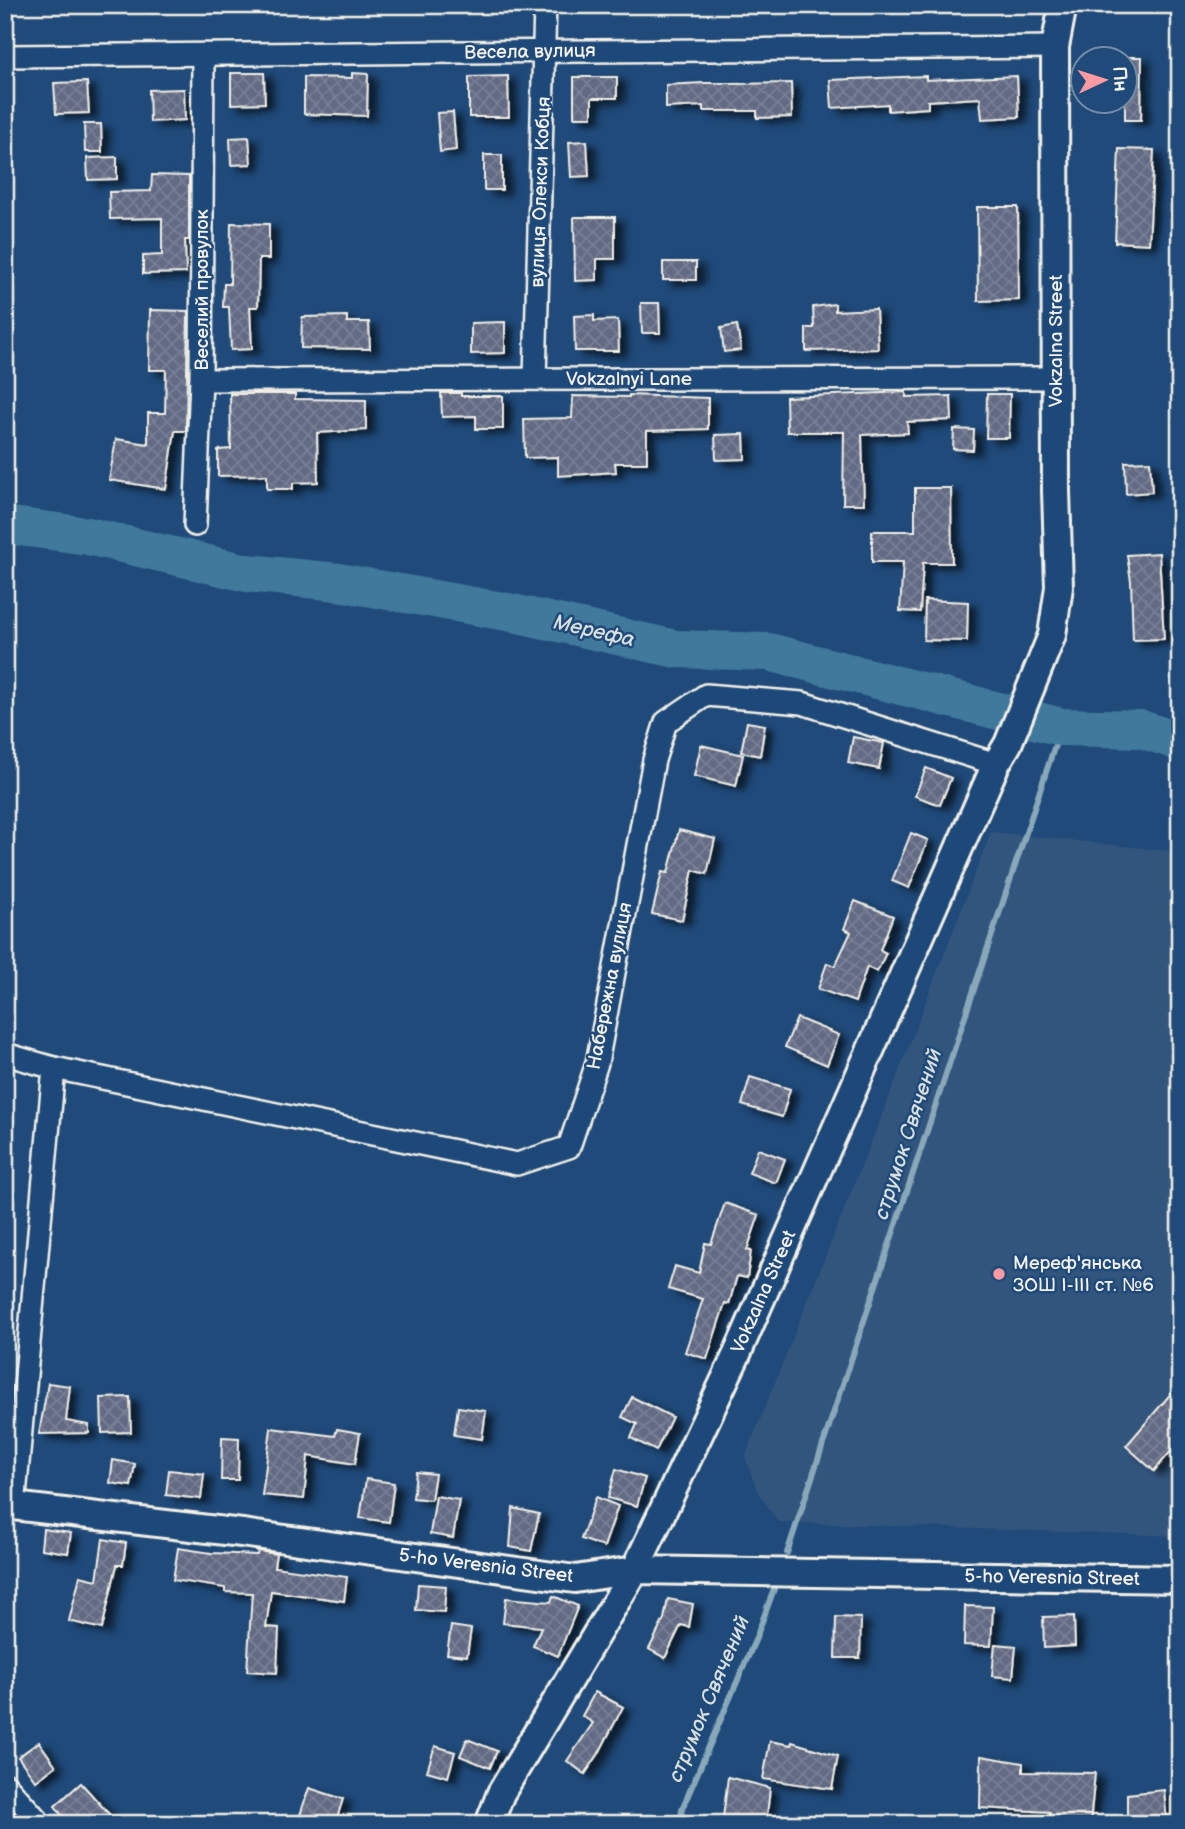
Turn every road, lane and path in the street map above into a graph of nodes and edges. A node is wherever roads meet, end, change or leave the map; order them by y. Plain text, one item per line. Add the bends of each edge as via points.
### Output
1 (545, 5) edge
2 (1063, 5) edge
3 (1055, 47) junction
4 (545, 52) junction
5 (203, 55) junction
6 (5, 56) edge
7 (1056, 378) junction
8 (535, 379) junction
9 (201, 380) junction
10 (195, 525) dead end
11 (1002, 754) junction
12 (5, 1054) edge
13 (54, 1068) junction
14 (10, 1506) edge
15 (635, 1570) junction
16 (1180, 1579) edge
17 (5, 1784) edge
18 (41, 1824) edge
19 (489, 1824) edge

1 - 4 street, вулиця Олекси Кобця
2 - 3 street, Vokzalna Street
3 - 4 street, Весела вулиця
3 - 7 street, Vokzalna Street
4 - 5 street, Весела вулиця
4 - 8 street, вулиця Олекси Кобця
5 - 6 street, Весела вулиця
5 - 9 street, Веселий провулок
7 - 8 street, Vokzalnyi Lane
7 - 11 street, Vokzalna Street via 1059,587 1052,635
8 - 9 street, Vokzalnyi Lane
9 - 10 street, Веселий провулок
11 - 13 street, Набережна вулиця via 802,702 706,695 666,722 654,760 597,1063 569,1147 517,1164
11 - 15 street, Vokzalna Street via 737,1354
12 - 13 street, Набережна вулиця
13 - 14 street
14 - 15 street, 5-ho Veresnia Street via 575,1579
15 - 16 street, 5-ho Veresnia Street
15 - 19 street, Vokzalna Street via 501,1793
17 - 18 street

